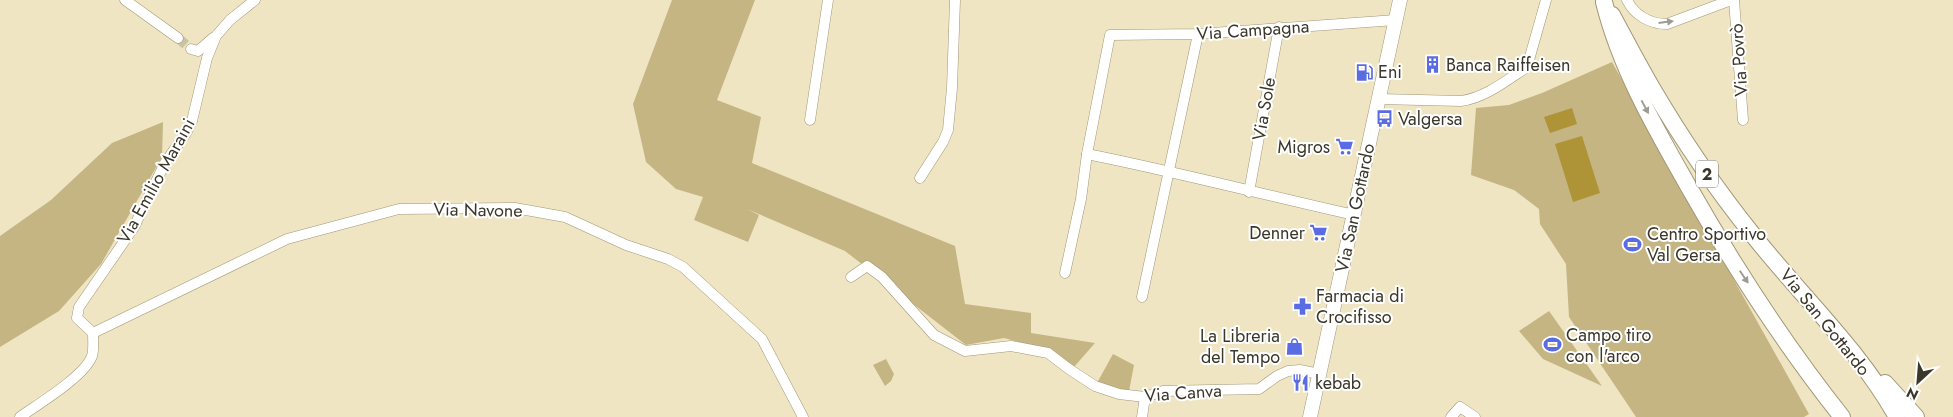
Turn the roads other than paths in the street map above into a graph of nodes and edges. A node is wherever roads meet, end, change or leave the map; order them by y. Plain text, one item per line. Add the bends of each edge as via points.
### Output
1 (125, 0) edge
2 (255, 0) edge
3 (828, 0) edge
4 (955, 0) edge
5 (1400, 0) edge
6 (1546, 0) edge
7 (1627, 0) edge
8 (1730, 0) edge
9 (1734, 0) edge
10 (1604, 1) edge
11 (1396, 20) junction
12 (1279, 27) junction
13 (1198, 34) junction
14 (216, 36) junction
15 (178, 38) tunnel mouth
16 (195, 50) dead end
17 (1379, 99) junction
18 (810, 120) dead end
19 (1743, 120) dead end
20 (1088, 154) junction
21 (1170, 171) junction
22 (920, 178) dead end
23 (1249, 192) junction
24 (1354, 215) junction
25 (1065, 273) dead end
26 (851, 278) dead end
27 (1142, 297) dead end
28 (1834, 329) junction
29 (93, 333) junction
30 (1319, 374) junction
31 (1145, 397) junction
32 (20, 417) edge
33 (803, 417) edge
34 (1142, 417) edge
35 (1310, 417) edge
36 (1451, 417) edge
37 (1475, 417) edge
38 (1842, 417) edge
39 (1897, 417) edge
40 (1916, 417) edge

1 - 15 street
2 - 14 street, Via Emilio Maraini
3 - 18 street
4 - 22 street via 948,130
5 - 11 main road, Via San Gottardo
6 - 17 street via 1527,67 1474,99
7 -> 8 street via 1639,15 1660,24
9 - 19 street, Via Povrò
10 - 28 main road, Via San Gottardo / 2 via 1651,87 1699,162 1754,237
10 -> 38 main road via 1623,63 1671,156 1718,238 1806,370
11 - 12 street, Via Campagna
11 - 17 main road, Via San Gottardo
12 - 13 street, Via Campagna
12 - 23 street, Via Sole
13 - 20 street, Via Campagna via 1110,35
13 - 21 street
14 - 16 street, Via Emilio Maraini
14 - 29 street, Via Emilio Maraini via 189,127 165,163 134,227 79,307 76,318
17 - 24 main road, Via San Gottardo
20 - 21 street
20 - 25 street
21 - 23 street
21 - 27 street
23 - 24 street
24 - 30 main road, Via San Gottardo
26 - 31 street, Via Canva via 867,266 882,277 934,335 965,352 1011,346 1048,353 1095,386 1119,394
28 - 39 main road, Via San Gottardo / 2
28 - 40 main road
29 - 32 street via 92,356 83,369
29 - 33 street, Via Navone via 287,239 399,209 515,208 565,218 683,267 762,340
30 - 31 street, Via Canva via 1288,371 1259,389 1162,391
30 - 35 main road, Via San Gottardo
31 - 34 street
36 - 37 street via 1460,408

